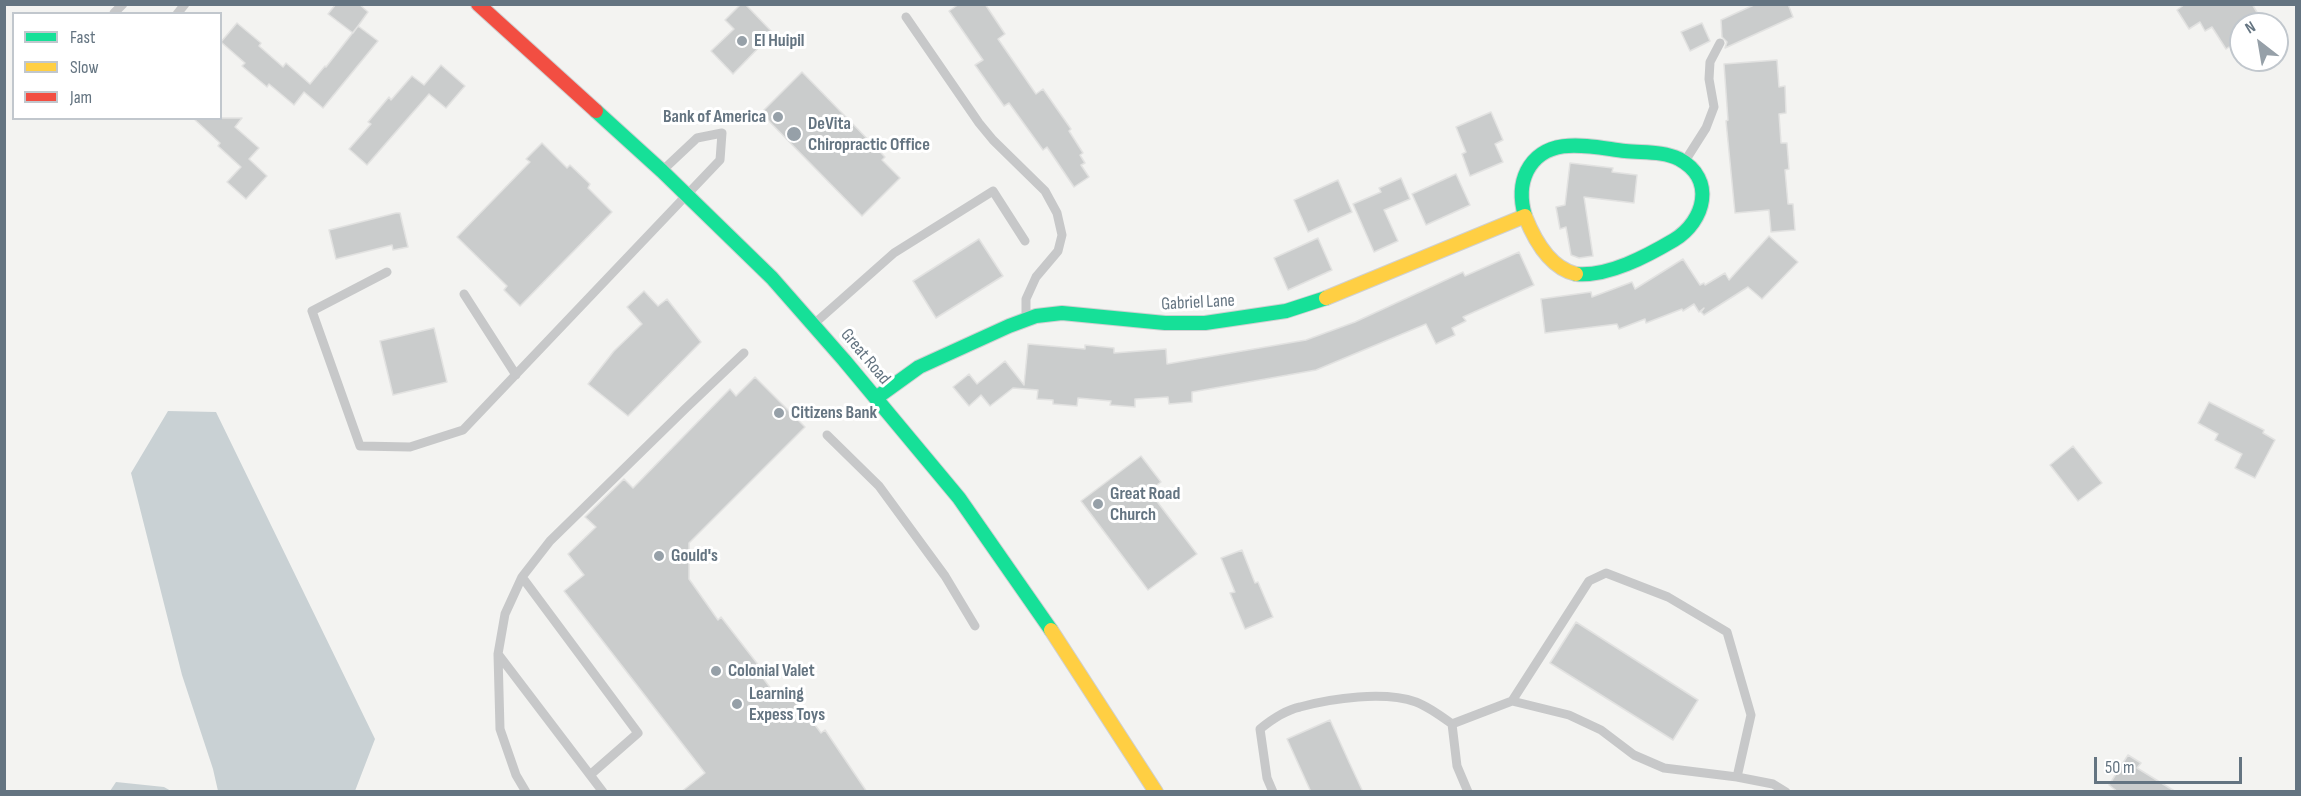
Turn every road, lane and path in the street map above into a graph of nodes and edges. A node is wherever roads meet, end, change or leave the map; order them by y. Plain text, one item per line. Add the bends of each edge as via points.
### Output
1 (478, 4) edge
2 (906, 17) dead end
3 (1720, 43) dead end
4 (1684, 163) junction
5 (662, 171) junction
6 (688, 196) junction
7 (1525, 216) junction
8 (1025, 241) dead end
9 (387, 272) dead end
10 (464, 294) dead end
11 (1026, 319) junction
12 (813, 325) junction
13 (744, 353) dead end
14 (516, 375) junction
15 (876, 398) junction
16 (827, 435) dead end
17 (522, 577) junction
18 (975, 626) dead end
19 (498, 654) junction
20 (1512, 701) junction
21 (1452, 724) junction
22 (590, 775) junction
23 (1737, 777) junction
24 (526, 792) edge
25 (603, 792) edge
26 (1156, 792) edge
27 (1273, 792) edge
28 (1468, 792) edge
29 (1786, 792) edge

1 - 5 street, Great Road
2 - 11 lane via 979,123 1045,191 1057,213 1062,235 1058,251 1036,277 1026,299
3 - 4 lane via 1710,62 1714,107
4 - 7 street via 1664,155 1574,145 1553,147 1539,155 1527,171 1522,199
4 - 7 street via 1695,175 1701,191 1701,208 1694,223 1665,244 1603,271 1571,273 1557,265
5 - 6 street, Great Road
5 - 6 lane via 697,138 722,133 720,160
6 - 12 street, Great Road via 772,278
6 - 14 lane
7 - 11 street, Gabriel Lane via 1338,294 1277,313 1205,323 1062,314
8 - 12 lane via 993,191 894,254
9 - 14 lane via 312,310 360,446 410,447 463,430
10 - 14 lane
11 - 15 street, Gabriel Lane via 919,366
12 - 15 street, Great Road
13 - 17 lane via 550,541
15 - 26 street, Great Road via 959,498 1035,606
16 - 18 lane via 879,486 945,576
17 - 19 lane via 505,614
17 - 22 lane via 638,733
19 - 22 lane
19 - 24 lane via 500,729
20 - 21 lane
20 - 23 lane via 1569,715 1601,730 1634,755 1664,768
20 - 23 lane via 1589,581 1606,573 1668,597 1727,632 1751,716
21 - 27 lane via 1416,702 1396,699 1364,697 1299,707 1260,729 1267,778
21 - 28 lane via 1456,766
22 - 25 lane
23 - 29 lane via 1773,784

